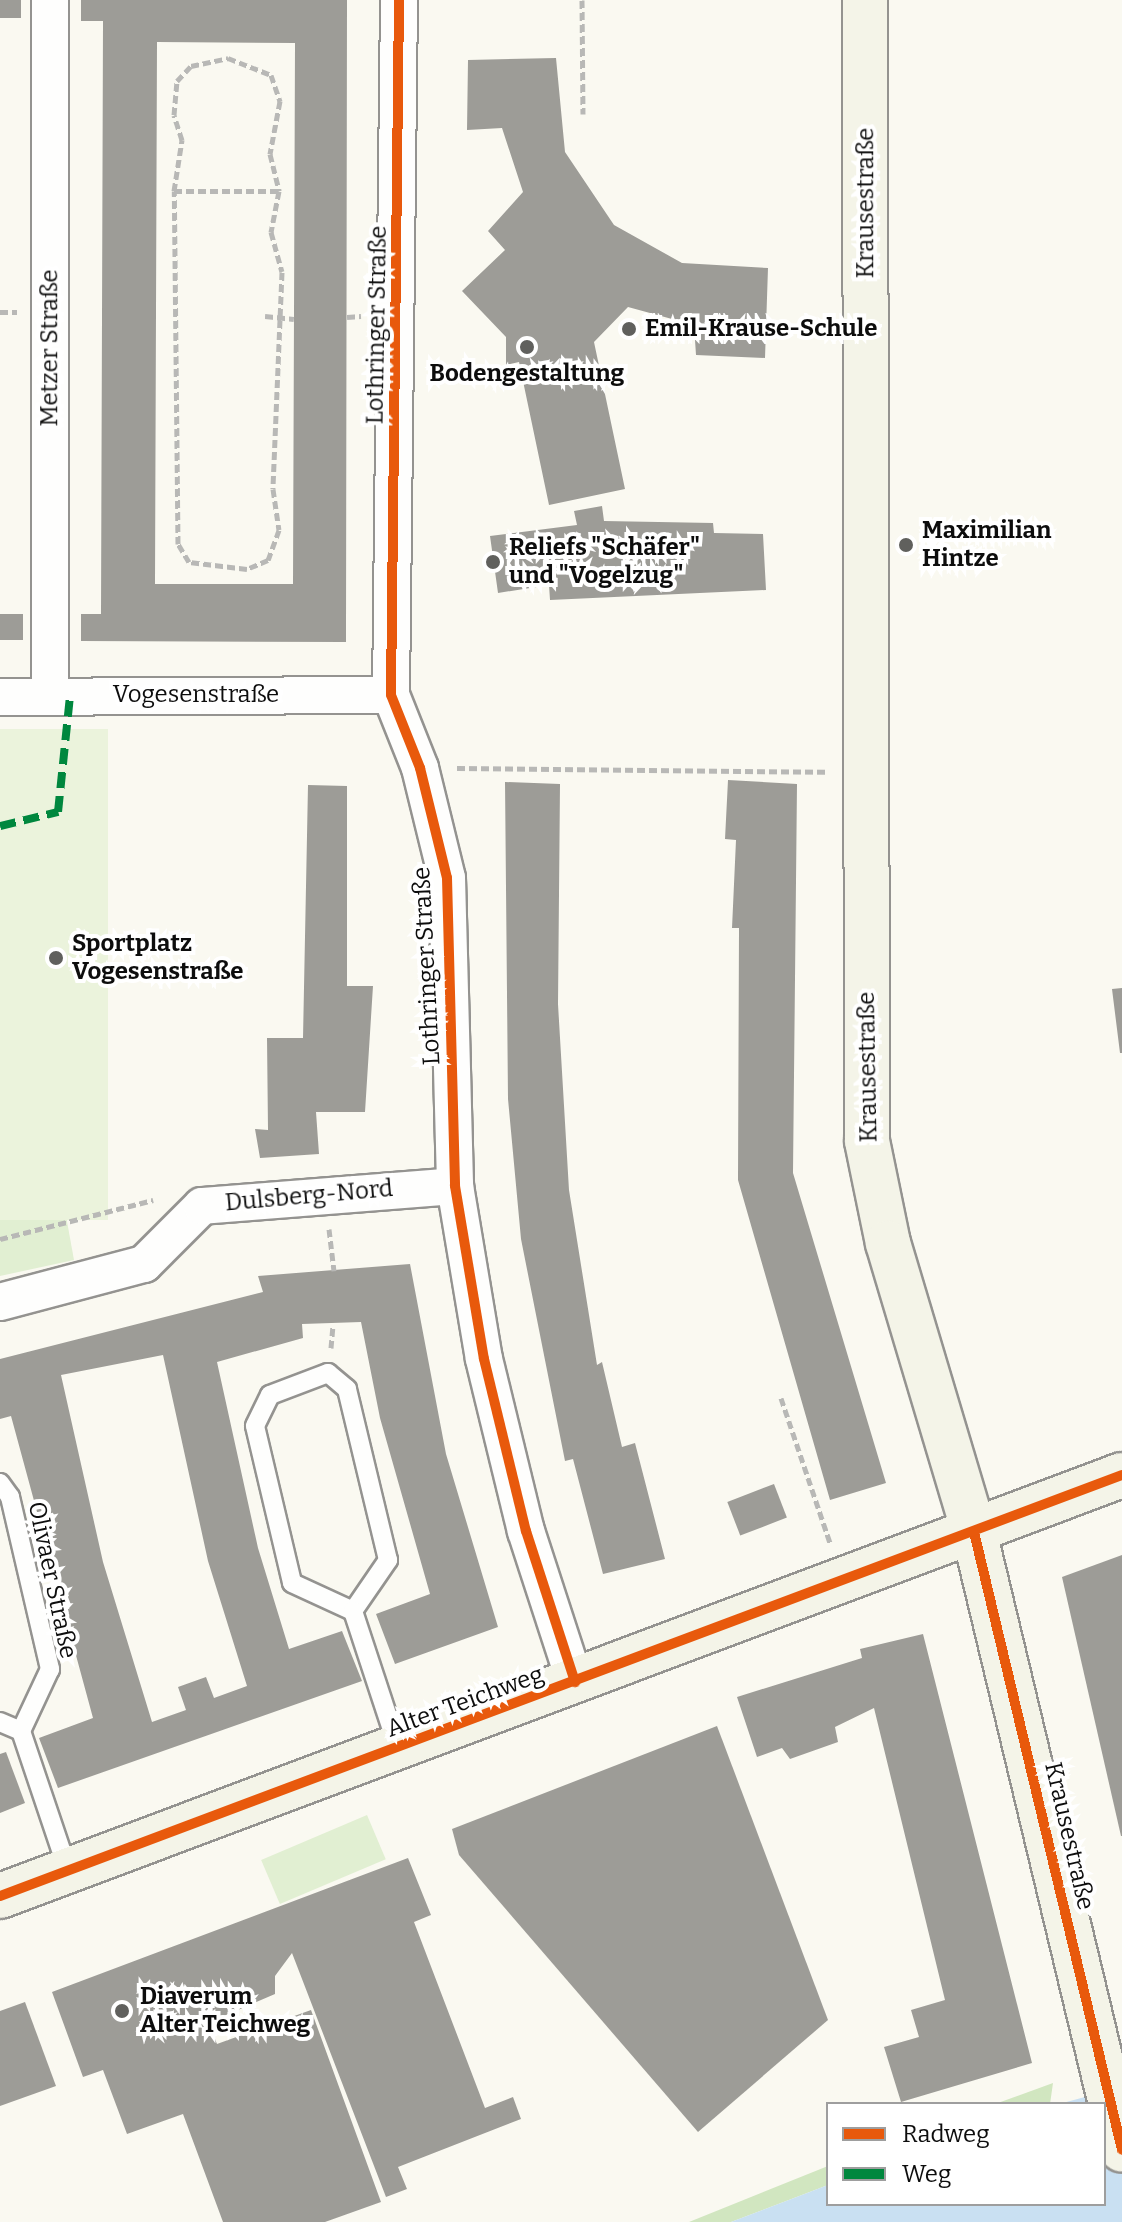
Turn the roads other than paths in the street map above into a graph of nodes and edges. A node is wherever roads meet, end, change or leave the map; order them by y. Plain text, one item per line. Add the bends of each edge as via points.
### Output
1 (50, 0) edge
2 (399, 0) edge
3 (865, 0) edge
4 (391, 695) junction
5 (0, 697) edge
6 (50, 697) junction
7 (455, 1186) junction
8 (0, 1302) edge
9 (1122, 1475) edge
10 (0, 1483) edge
11 (974, 1532) junction
12 (353, 1611) junction
13 (575, 1682) junction
14 (0, 1722) edge
15 (21, 1731) junction
16 (398, 1748) junction
17 (68, 1871) junction
18 (0, 1896) edge
19 (1122, 2150) edge

1 - 6 street, Metzer Straße
2 - 4 street, Lothringer Straße
3 - 11 main road, Krausestraße via 867,1141 888,1243
4 - 6 street, Vogesenstraße
4 - 7 street, Lothringer Straße via 420,768 447,878
5 - 6 street, Vogesenstraße
7 - 8 street, Dulsberg-Nord via 202,1206 144,1264
7 - 13 street, Lothringer Straße via 484,1359 526,1531
9 - 11 main road, Alter Teichweg
10 - 15 lane, Olivaer Straße via 10,1497 50,1669
11 - 13 main road, Alter Teichweg
11 - 19 main road, Krausestraße
12 - 12 lane via 292,1583 255,1426 270,1395 328,1373 347,1389 388,1560
12 - 16 lane
13 - 16 main road, Alter Teichweg
14 - 15 lane
15 - 17 lane
16 - 17 main road, Alter Teichweg
17 - 18 main road, Alter Teichweg

